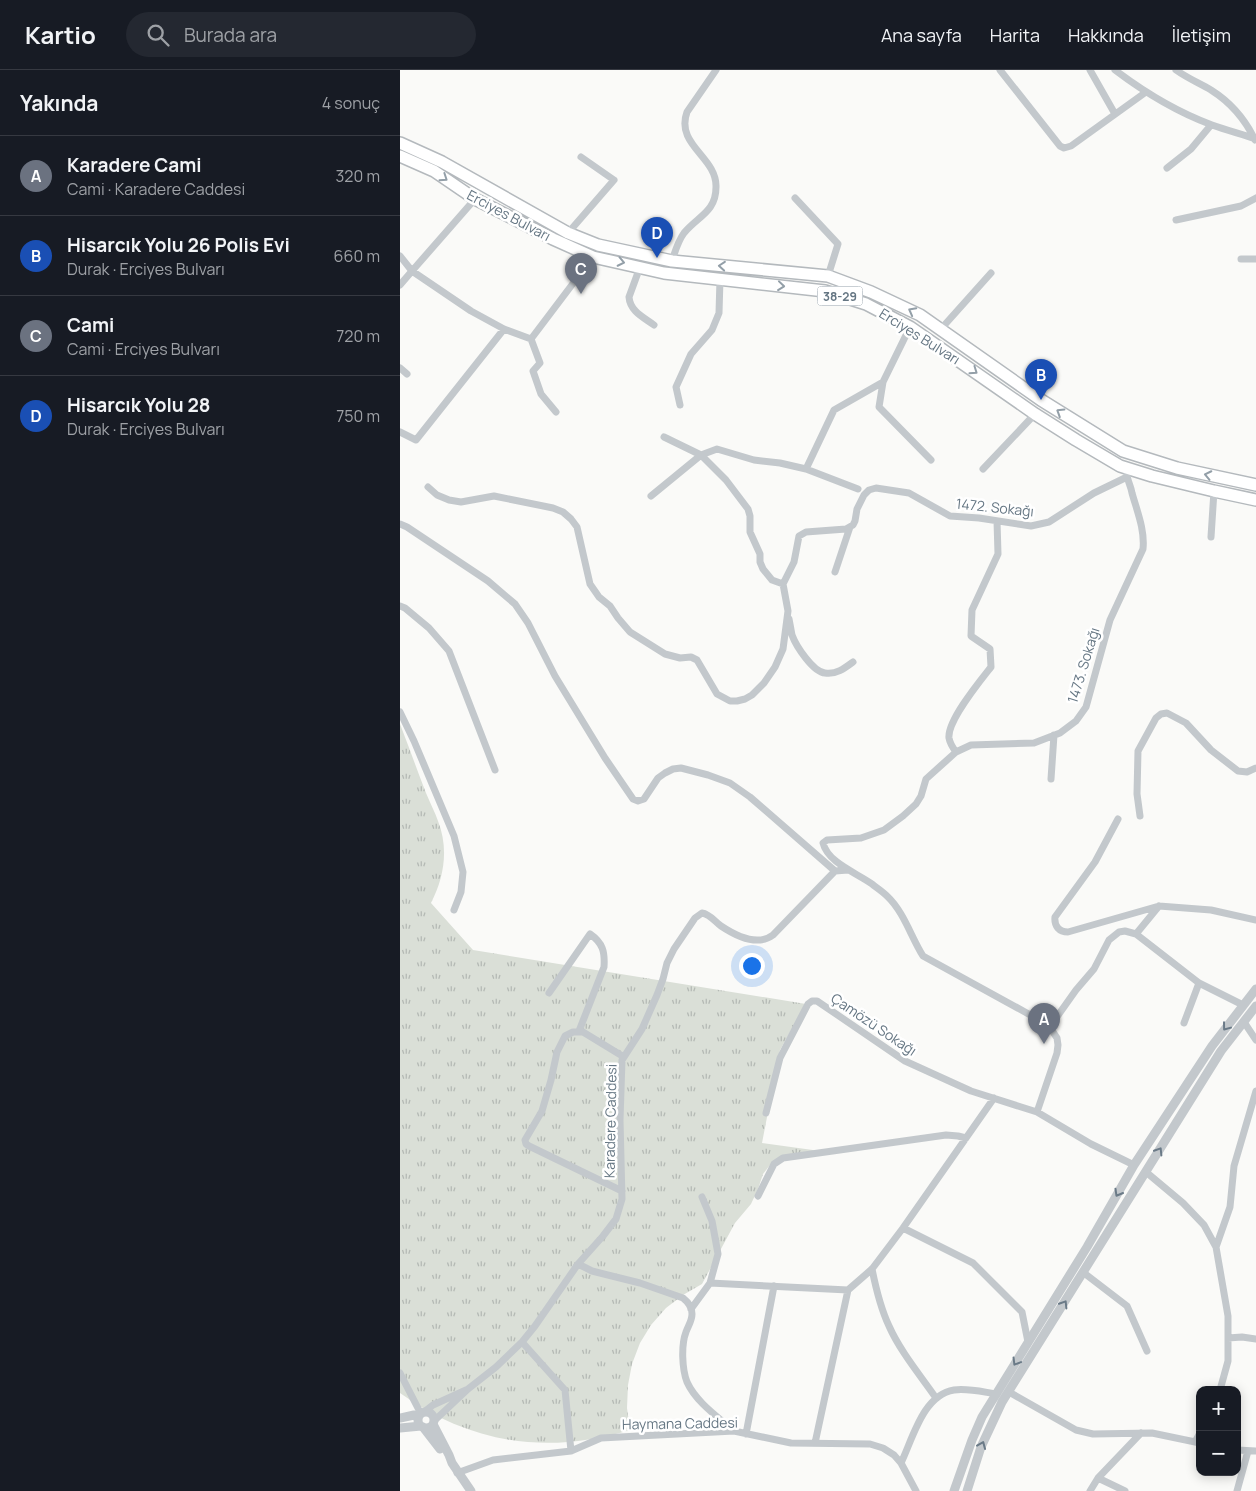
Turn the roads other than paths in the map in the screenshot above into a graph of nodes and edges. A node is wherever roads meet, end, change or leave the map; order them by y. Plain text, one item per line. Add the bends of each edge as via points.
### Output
1 (716, 70) edge
2 (1000, 70) edge
3 (1090, 70) edge
4 (1115, 70) edge
5 (1176, 70) edge
6 (1146, 92) junction
7 (1115, 114) junction
8 (1211, 125) junction
9 (1255, 140) edge
10 (400, 143) edge
11 (400, 156) edge
12 (582, 157) dead end
13 (1167, 168) dead end
14 (795, 198) dead end
15 (1256, 198) edge
16 (475, 199) junction
17 (1176, 220) dead end
18 (568, 233) junction
19 (400, 256) edge
20 (593, 256) junction
21 (1241, 259) dead end
22 (1256, 259) edge
23 (672, 261) junction
24 (640, 267) junction
25 (412, 271) junction
26 (992, 273) dead end
27 (828, 276) junction
28 (720, 279) junction
29 (400, 285) edge
30 (654, 325) dead end
31 (910, 327) junction
32 (504, 329) junction
33 (940, 330) junction
34 (531, 339) junction
35 (400, 368) edge
36 (407, 374) dead end
37 (883, 382) junction
38 (680, 405) dead end
39 (556, 412) dead end
40 (1035, 414) junction
41 (400, 432) edge
42 (664, 437) dead end
43 (701, 455) junction
44 (931, 460) dead end
45 (983, 469) dead end
46 (806, 470) junction
47 (1128, 473) junction
48 (1256, 485) edge
49 (428, 487) dead end
50 (858, 488) dead end
51 (1214, 492) junction
52 (651, 496) dead end
53 (1256, 500) edge
54 (997, 521) junction
55 (400, 524) edge
56 (850, 527) junction
57 (1211, 537) dead end
58 (835, 572) dead end
59 (783, 584) junction
60 (400, 606) edge
61 (788, 611) junction
62 (853, 662) dead end
63 (400, 712) edge
64 (1054, 735) junction
65 (956, 752) junction
66 (1256, 768) edge
67 (495, 770) dead end
68 (1051, 779) dead end
69 (1140, 816) dead end
70 (1118, 819) dead end
71 (834, 870) junction
72 (848, 870) junction
73 (1159, 906) junction
74 (454, 910) dead end
75 (1256, 920) edge
76 (1136, 934) junction
77 (1199, 983) junction
78 (1256, 989) edge
79 (549, 993) dead end
80 (1242, 1005) junction
81 (1256, 1006) edge
82 (1184, 1022) dead end
83 (1244, 1022) junction
84 (1049, 1028) junction
85 (580, 1031) junction
86 (1256, 1040) edge
87 (624, 1057) junction
88 (1256, 1091) edge
89 (994, 1098) junction
90 (766, 1112) dead end
91 (1037, 1112) junction
92 (966, 1138) junction
93 (1134, 1165) junction
94 (1146, 1172) junction
95 (622, 1191) junction
96 (758, 1196) dead end
97 (702, 1197) dead end
98 (903, 1228) junction
99 (1216, 1247) junction
100 (578, 1264) junction
101 (872, 1269) junction
102 (1084, 1272) junction
103 (710, 1283) junction
104 (774, 1286) junction
105 (848, 1290) junction
106 (691, 1309) junction
107 (1228, 1338) junction
108 (1256, 1339) edge
109 (522, 1342) junction
110 (1028, 1342) junction
111 (1147, 1351) dead end
112 (400, 1373) edge
113 (1221, 1386) edge
114 (468, 1389) junction
115 (1009, 1392) junction
116 (997, 1394) junction
117 (936, 1398) junction
118 (422, 1414) junction
119 (400, 1418) edge
120 (434, 1423) junction
121 (422, 1427) junction
122 (400, 1428) edge
123 (734, 1432) junction
124 (1141, 1433) junction
125 (746, 1434) junction
126 (1196, 1442) edge
127 (815, 1443) junction
128 (571, 1451) junction
129 (1252, 1451) edge
130 (452, 1463) junction
131 (901, 1463) junction
132 (457, 1472) junction
133 (1098, 1478) junction
134 (471, 1491) edge
135 (916, 1491) edge
136 (954, 1491) edge
137 (967, 1491) edge
138 (1090, 1491) edge
139 (1125, 1491) edge
140 (1237, 1491) edge

1 - 23 street via 687,112 684,128 711,168 717,184 716,196 712,206 684,233
2 - 7 street via 1062,147 1071,146
3 - 7 street
4 - 6 street
5 - 9 street via 1228,102 1249,127
6 - 7 street
6 - 8 street
8 - 9 street
8 - 13 street via 1191,149
10 - 18 highway, Erciyes Bulvarı / 38-29 via 442,162
11 -> 16 highway, Erciyes Bulvarı / 38-29 via 434,171
12 - 18 street via 614,180
14 - 27 street via 838,244
15 - 17 street via 1241,206
16 - 20 highway, Erciyes Bulvarı / 38-29
16 - 25 street
18 - 23 highway, Erciyes Bulvarı / 38-29 via 598,245
19 - 25 street
20 -> 24 highway, Erciyes Bulvarı / 38-29
20 - 34 street
21 - 22 street
27 -> 23 highway, Erciyes Bulvarı / 38-29
24 - 28 highway, Erciyes Bulvarı / 38-29
24 - 30 street via 628,297 633,309
25 - 29 street
25 - 32 street
26 - 33 street
33 -> 27 highway, Erciyes Bulvarı / 38-29 via 913,311
28 -> 31 highway, Erciyes Bulvarı / 38-29 via 825,291 866,304
28 - 38 street via 719,313 712,330 691,354 676,387
31 - 37 street
31 -> 40 highway, Erciyes Bulvarı / 38-29
32 - 34 street
32 - 41 street via 416,440
48 -> 33 highway, Erciyes Bulvarı / 38-29 via 1177,468 1123,451 1041,400
34 - 39 street via 540,363 534,371 541,394
35 - 36 street
37 - 44 street via 879,407
37 - 46 street via 834,410
40 - 45 street
40 - 47 highway, Erciyes Bulvarı / 38-29
42 - 43 street
43 - 46 street via 717,449
43 - 52 street
43 - 59 street via 748,509 750,532 763,569 772,580
46 - 50 street
47 - 51 highway, Erciyes Bulvarı / 38-29
47 - 54 street, 1472. Sokağı via 1049,522 1031,526
47 - 64 street, 1473. Sokağı via 1142,528 1143,549 1110,620 1086,707 1076,720
49 - 61 street via 437,496 448,500 461,502 494,496 563,512 576,527 590,584 598,597 638,638 672,657 697,660 717,694 723,698 745,699 764,683 783,649
51 - 53 highway, Erciyes Bulvarı / 38-29
51 - 57 street
54 - 56 street, 1472. Sokağı via 950,516 909,493 876,488 864,494
54 - 65 street via 998,554 972,610 971,636 990,649 991,667 962,705 949,732
55 - 71 street via 488,581 515,604 528,622 555,676 633,799 644,799 658,778 672,769 708,775 730,783 750,797
56 - 58 street, 1472. Sokağı
56 - 59 street via 801,534 794,562
59 - 61 street
60 - 67 street via 429,628 449,651
61 - 62 street via 792,634 816,669 824,673 836,672
63 - 74 street via 454,836 463,872 461,892
64 - 65 street, 1473. Sokağı via 1034,743 970,745
64 - 68 street
65 - 72 street, 1473. Sokağı via 926,779 916,804 884,830 861,838 824,842 828,854
66 - 69 street via 1238,771 1211,750 1186,724 1161,714 1138,751 1136,794
70 - 73 street via 1095,862 1055,917 1055,925 1060,931 1068,932
71 - 72 street
71 - 87 street, Karadere Caddesi via 773,935 762,941 736,935 707,914 697,916 670,956 642,1029
72 - 84 street via 888,897 923,956
73 - 75 street via 1211,910
73 - 76 street
76 - 77 street
76 - 84 street via 1119,932 1110,940 1094,969
77 - 80 street
77 - 82 street
78 - 80 street
79 - 85 street via 590,934 598,940 602,946 604,967
80 -> 93 street
81 - 83 street
83 - 86 street
94 -> 83 street via 1221,1051
84 - 91 street via 1057,1038 1058,1046
85 - 87 street
85 - 95 street via 565,1036 557,1052 542,1111 526,1142
87 - 95 street, Karadere Caddesi via 620,1120
88 - 99 street via 1234,1166 1230,1207
89 - 90 street, Çamözü Sokağı via 971,1092 905,1061 814,1001 808,1004 783,1051
89 - 91 street, Çamözü Sokağı
89 - 92 street
91 - 93 street
92 - 96 street via 946,1135 783,1158 774,1164
92 - 98 street
93 -> 110 street
94 - 99 street via 1204,1225
94 - 102 street
95 - 100 street, Karadere Caddesi via 616,1219
97 - 103 street via 712,1221 718,1254
98 - 101 street
98 - 110 street via 973,1263 1020,1308
99 - 107 street via 1228,1316
100 - 106 street via 683,1298
100 - 109 street, Karadere Caddesi
101 - 105 street
101 - 117 street via 889,1327
102 - 111 street via 1127,1306
115 -> 102 street
103 - 104 street
103 - 106 street
104 - 105 street
104 - 125 street
105 - 127 street
106 - 123 street via 691,1321 682,1349 686,1380 694,1394
107 - 108 street
107 - 113 street via 1228,1361
109 - 114 street, Karadere Caddesi
109 - 128 street via 565,1390
110 -> 116 street
112 - 118 street
114 - 118 street via 433,1405
114 - 120 street
115 - 124 street via 1076,1430 1093,1434
137 -> 115 street via 981,1447
116 - 117 street via 953,1390
116 - 136 street via 982,1417
117 - 131 street via 925,1410
118 - 119 street
118 - 120 street via 432,1414
118 - 121 street via 418,1421
120 - 121 street
120 - 130 street
121 - 122 street
121 - 130 street
123 - 125 street, Haymana Caddesi
123 - 128 street, Haymana Caddesi via 601,1438
124 - 126 street
124 - 133 street
125 - 127 street, Haymana Caddesi via 791,1443
127 - 131 street, Haymana Caddesi via 870,1444 883,1448
128 - 132 street, Haymana Caddesi via 492,1460
129 - 140 street
130 - 132 street
131 - 135 street
132 - 134 street
133 - 138 street
133 - 139 street

